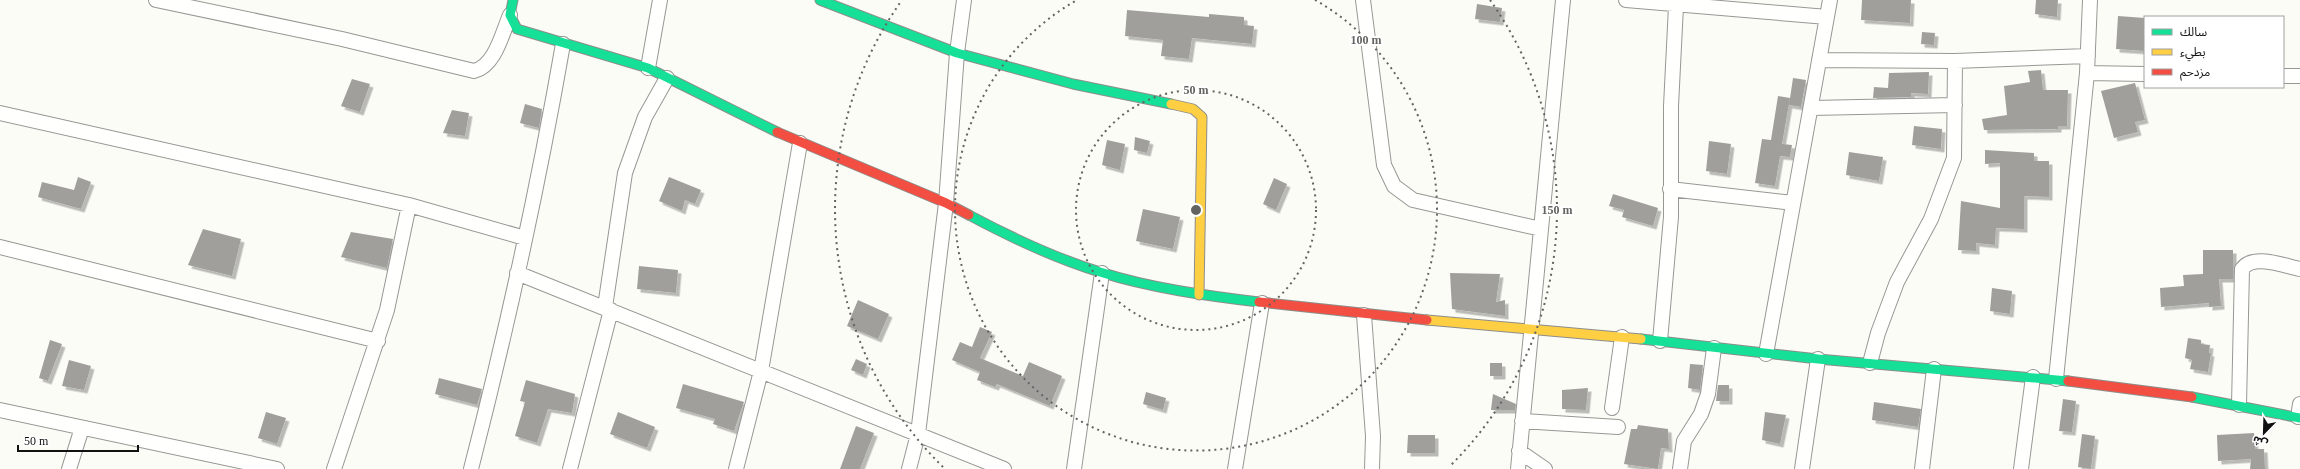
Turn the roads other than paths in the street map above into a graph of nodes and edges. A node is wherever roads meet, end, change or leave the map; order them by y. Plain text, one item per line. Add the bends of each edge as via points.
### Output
1 (156, 0) edge
2 (513, 0) edge
3 (660, 0) edge
4 (820, 0) edge
5 (964, 0) edge
6 (1363, 0) edge
7 (1563, 0) edge
8 (1626, 0) edge
9 (1830, 0) edge
10 (2090, 0) edge
11 (1676, 6) junction
12 (510, 15) junction
13 (1827, 17) junction
14 (563, 44) junction
15 (957, 53) junction
16 (2088, 56) junction
17 (1819, 60) junction
18 (1955, 61) junction
19 (648, 68) junction
20 (2087, 73) junction
21 (2144, 74) edge
22 (2284, 76) edge
23 (2300, 76) edge
24 (667, 78) junction
25 (1956, 105) junction
26 (1810, 108) junction
27 (0, 113) edge
28 (800, 143) junction
29 (1670, 188) junction
30 (1793, 202) junction
31 (946, 203) junction
32 (409, 206) junction
33 (1541, 229) junction
34 (525, 238) junction
35 (0, 247) edge
36 (2300, 269) edge
37 (517, 273) junction
38 (1102, 273) junction
39 (1199, 295) junction
40 (1262, 303) junction
41 (608, 308) junction
42 (1364, 314) junction
43 (1531, 330) junction
44 (1622, 338) junction
45 (378, 341) junction
46 (1660, 341) junction
47 (1714, 348) junction
48 (1766, 354) junction
49 (1818, 359) junction
50 (1870, 364) junction
51 (1934, 369) junction
52 (761, 371) junction
53 (2033, 377) junction
54 (2056, 379) junction
55 (2239, 404) junction
56 (1612, 408) dead end
57 (0, 410) edge
58 (2299, 413) edge
59 (1522, 421) junction
60 (1618, 427) dead end
61 (82, 428) junction
62 (918, 434) junction
63 (1519, 451) junction
64 (69, 469) edge
65 (277, 469) edge
66 (334, 469) edge
67 (471, 469) edge
68 (570, 469) edge
69 (736, 469) edge
70 (909, 469) edge
71 (1004, 469) edge
72 (1074, 469) edge
73 (1235, 469) edge
74 (1372, 469) edge
75 (1518, 469) edge
76 (1545, 469) edge
77 (1680, 469) edge
78 (1802, 469) edge
79 (1922, 469) edge
80 (2020, 469) edge

1 - 12 street via 342,39 474,71 484,67 491,60
2 - 12 street
3 - 19 street
4 - 15 street
5 - 15 street
6 - 33 street via 1384,165 1394,186 1413,200
7 - 33 street
8 - 11 street
9 - 13 street
10 - 16 street
11 - 13 street
11 - 29 street
12 - 14 street via 517,29
13 - 17 street
14 - 19 street
14 - 34 street
15 - 31 street
15 - 39 street via 1073,84 1187,107 1198,112 1202,117
16 - 18 street
16 - 20 street
17 - 18 street
17 - 26 street
18 - 25 street
19 - 24 street
20 - 21 street
20 - 54 street
22 - 23 street
24 - 28 street
24 - 41 street via 645,117 625,173
25 - 26 street
25 - 50 street via 1954,158 1949,177 1931,219 1897,282 1878,333
26 - 30 street
27 - 32 street
28 - 31 street
28 - 52 street
29 - 30 street
29 - 46 street via 1669,255
30 - 48 street
31 - 38 street via 1015,240
31 - 62 street
32 - 34 street
32 - 45 street
33 - 43 street
34 - 37 street
35 - 45 street
36 - 55 street via 2254,261 2242,269
37 - 41 street
37 - 67 street
38 - 39 street
38 - 72 street
39 - 40 street
40 - 42 street
40 - 73 street
41 - 52 street
41 - 68 street
42 - 43 street
42 - 74 street via 1373,436
43 - 44 street
43 - 59 street
44 - 46 street
44 - 56 street
45 - 66 street
46 - 47 street
47 - 48 street
47 - 77 street via 1708,394 1701,414 1684,441
48 - 49 street
49 - 50 street
49 - 78 street
50 - 51 street
51 - 53 street
51 - 79 street
52 - 62 street
52 - 69 street
53 - 54 street
53 - 80 street
54 - 55 street
55 - 58 street
57 - 61 street
59 - 60 street
59 - 63 street
61 - 64 street
61 - 65 street
62 - 70 street
62 - 71 street
63 - 75 street
63 - 76 street

